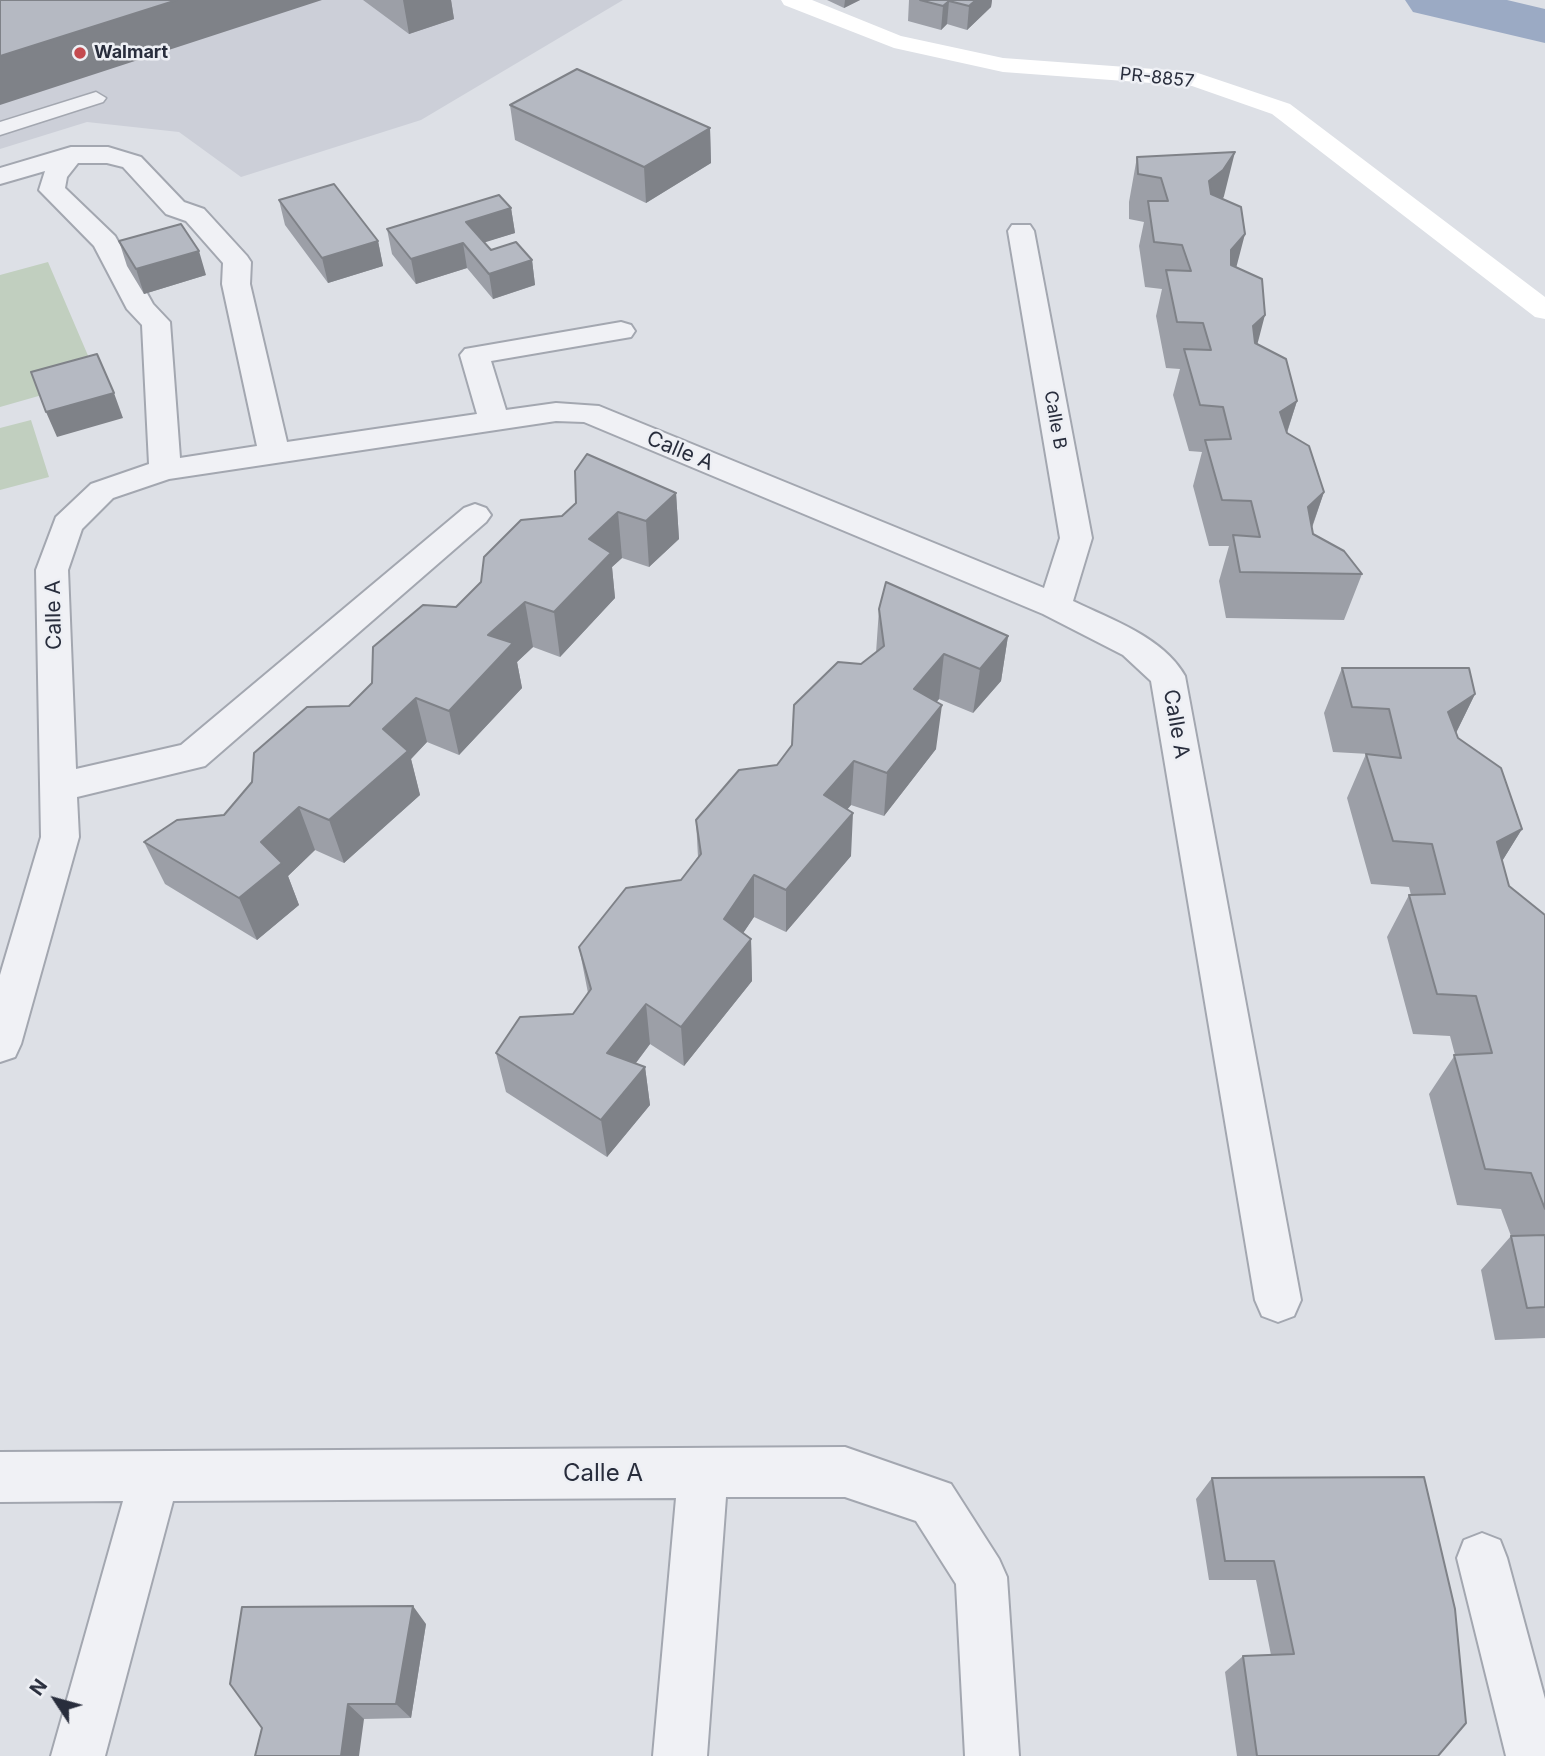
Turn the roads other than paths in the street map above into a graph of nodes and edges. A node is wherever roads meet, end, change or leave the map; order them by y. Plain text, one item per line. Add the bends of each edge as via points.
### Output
1 (792, 0) edge
2 (96, 98) dead end
3 (0, 129) edge
4 (71, 155) junction
5 (0, 176) edge
6 (1021, 231) dead end
7 (107, 246) junction
8 (145, 261) edge
9 (162, 289) edge
10 (1545, 311) edge
11 (156, 323) junction
12 (621, 331) dead end
13 (494, 421) junction
14 (274, 454) junction
15 (165, 470) junction
16 (475, 515) dead end
17 (1055, 606) junction
18 (57, 788) junction
19 (0, 1044) edge
20 (1278, 1300) dead end
21 (703, 1474) junction
22 (0, 1476) edge
23 (154, 1478) junction
24 (1482, 1558) dead end
25 (78, 1756) edge
26 (680, 1756) edge
27 (992, 1756) edge
28 (1533, 1756) edge

1 - 10 street, PR-8857 via 894,41 1003,65 1195,79 1281,109
2 - 3 lane
4 - 5 street
4 - 7 street via 54,176 52,190
4 - 14 street via 108,155 132,163 175,208 173,223 212,272 236,284
6 - 17 street, Calle B via 1076,538
7 - 8 street via 132,248
7 - 11 street via 141,309
9 - 11 street
11 - 15 street
12 - 13 street via 475,355
13 - 14 street, Calle A
13 - 17 street, Calle A via 588,412
14 - 15 street, Calle A
15 - 18 street, Calle A via 102,491 67,525 52,570
16 - 18 street via 192,757
17 - 20 street, Calle A via 1135,646 1168,676
18 - 19 street, Calle A via 60,837
21 - 23 street, Calle A
21 - 26 street
21 - 27 street, Calle A via 845,1472 933,1502 981,1577
22 - 23 street, Calle A
23 - 25 street
24 - 28 street

